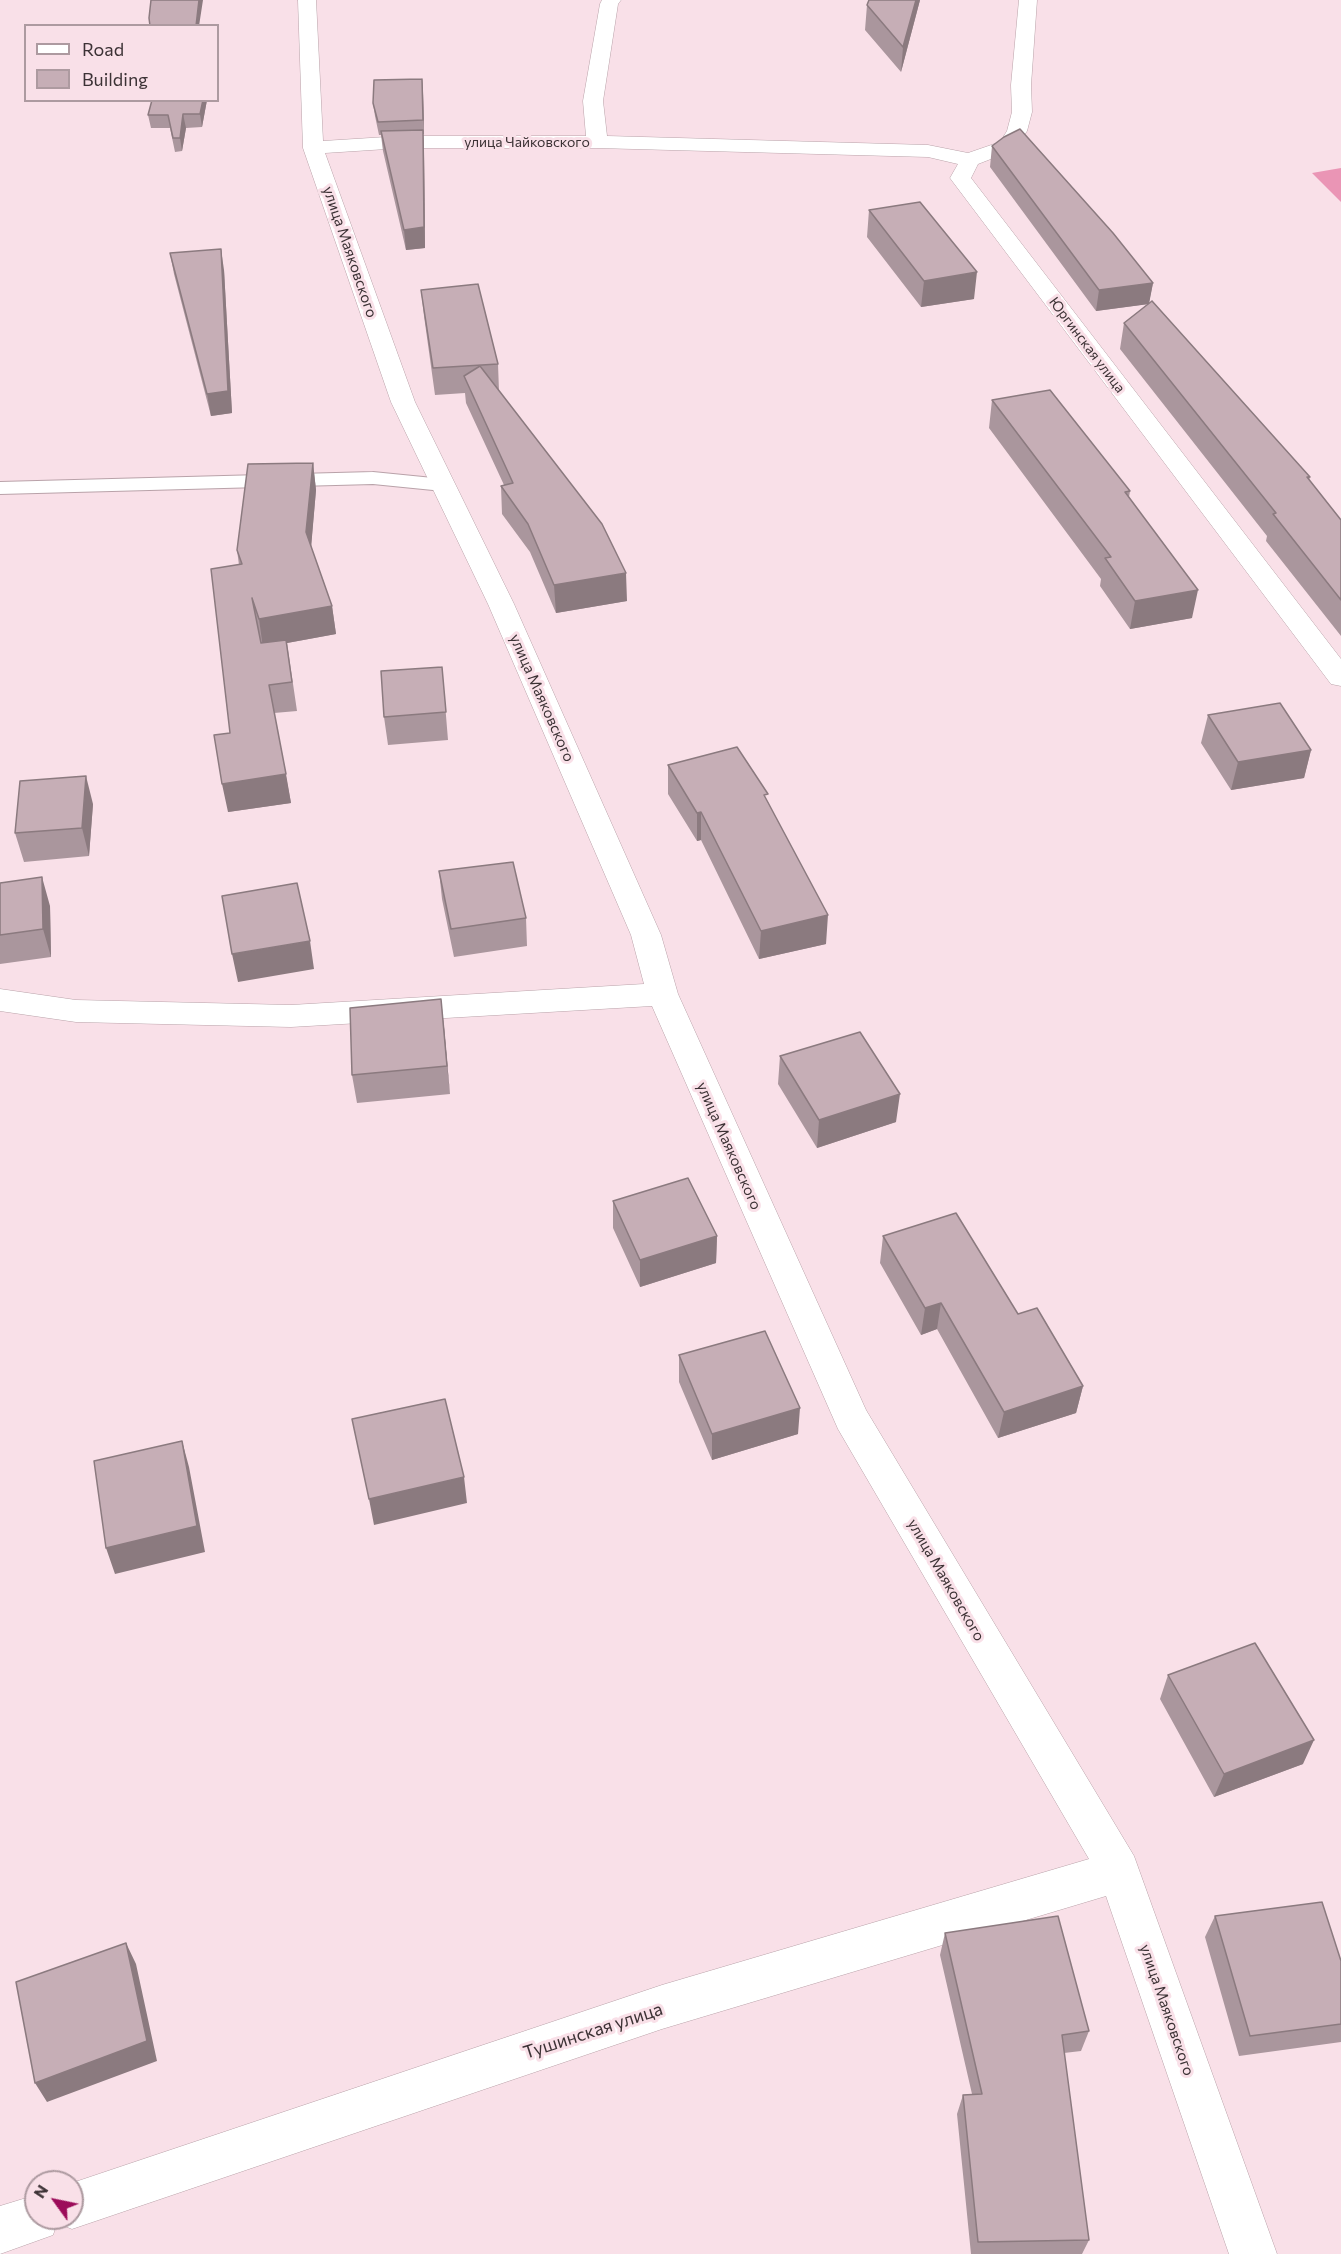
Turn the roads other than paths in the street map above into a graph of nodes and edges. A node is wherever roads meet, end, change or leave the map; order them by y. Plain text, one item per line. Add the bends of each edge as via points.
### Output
1 (307, 0) edge
2 (612, 0) edge
3 (1028, 0) edge
4 (597, 142) junction
5 (313, 148) junction
6 (970, 160) junction
7 (443, 485) junction
8 (0, 488) edge
9 (1341, 678) edge
10 (662, 994) junction
11 (0, 1000) edge
12 (1119, 1871) junction
13 (84, 2202) edge
14 (24, 2222) edge
15 (0, 2230) edge
16 (1252, 2254) edge

1 - 5 street, улица Маяковского
2 - 4 street, улица Чайковского via 593,101
3 - 6 street via 1022,112 1017,130 1007,146
4 - 5 street, улица Чайковского via 402,142
4 - 6 street via 928,151
5 - 7 street, улица Маяковского via 403,402
6 - 9 street, Юргинская улица via 960,178
7 - 8 lane via 373,478
7 - 10 street, улица Маяковского via 501,604 646,935
10 - 11 street via 291,1016 76,1011
10 - 12 street, улица Маяковского via 851,1418
12 - 13 street, Тушинская улица via 662,2007
12 - 16 street, улица Маяковского
14 - 15 street

